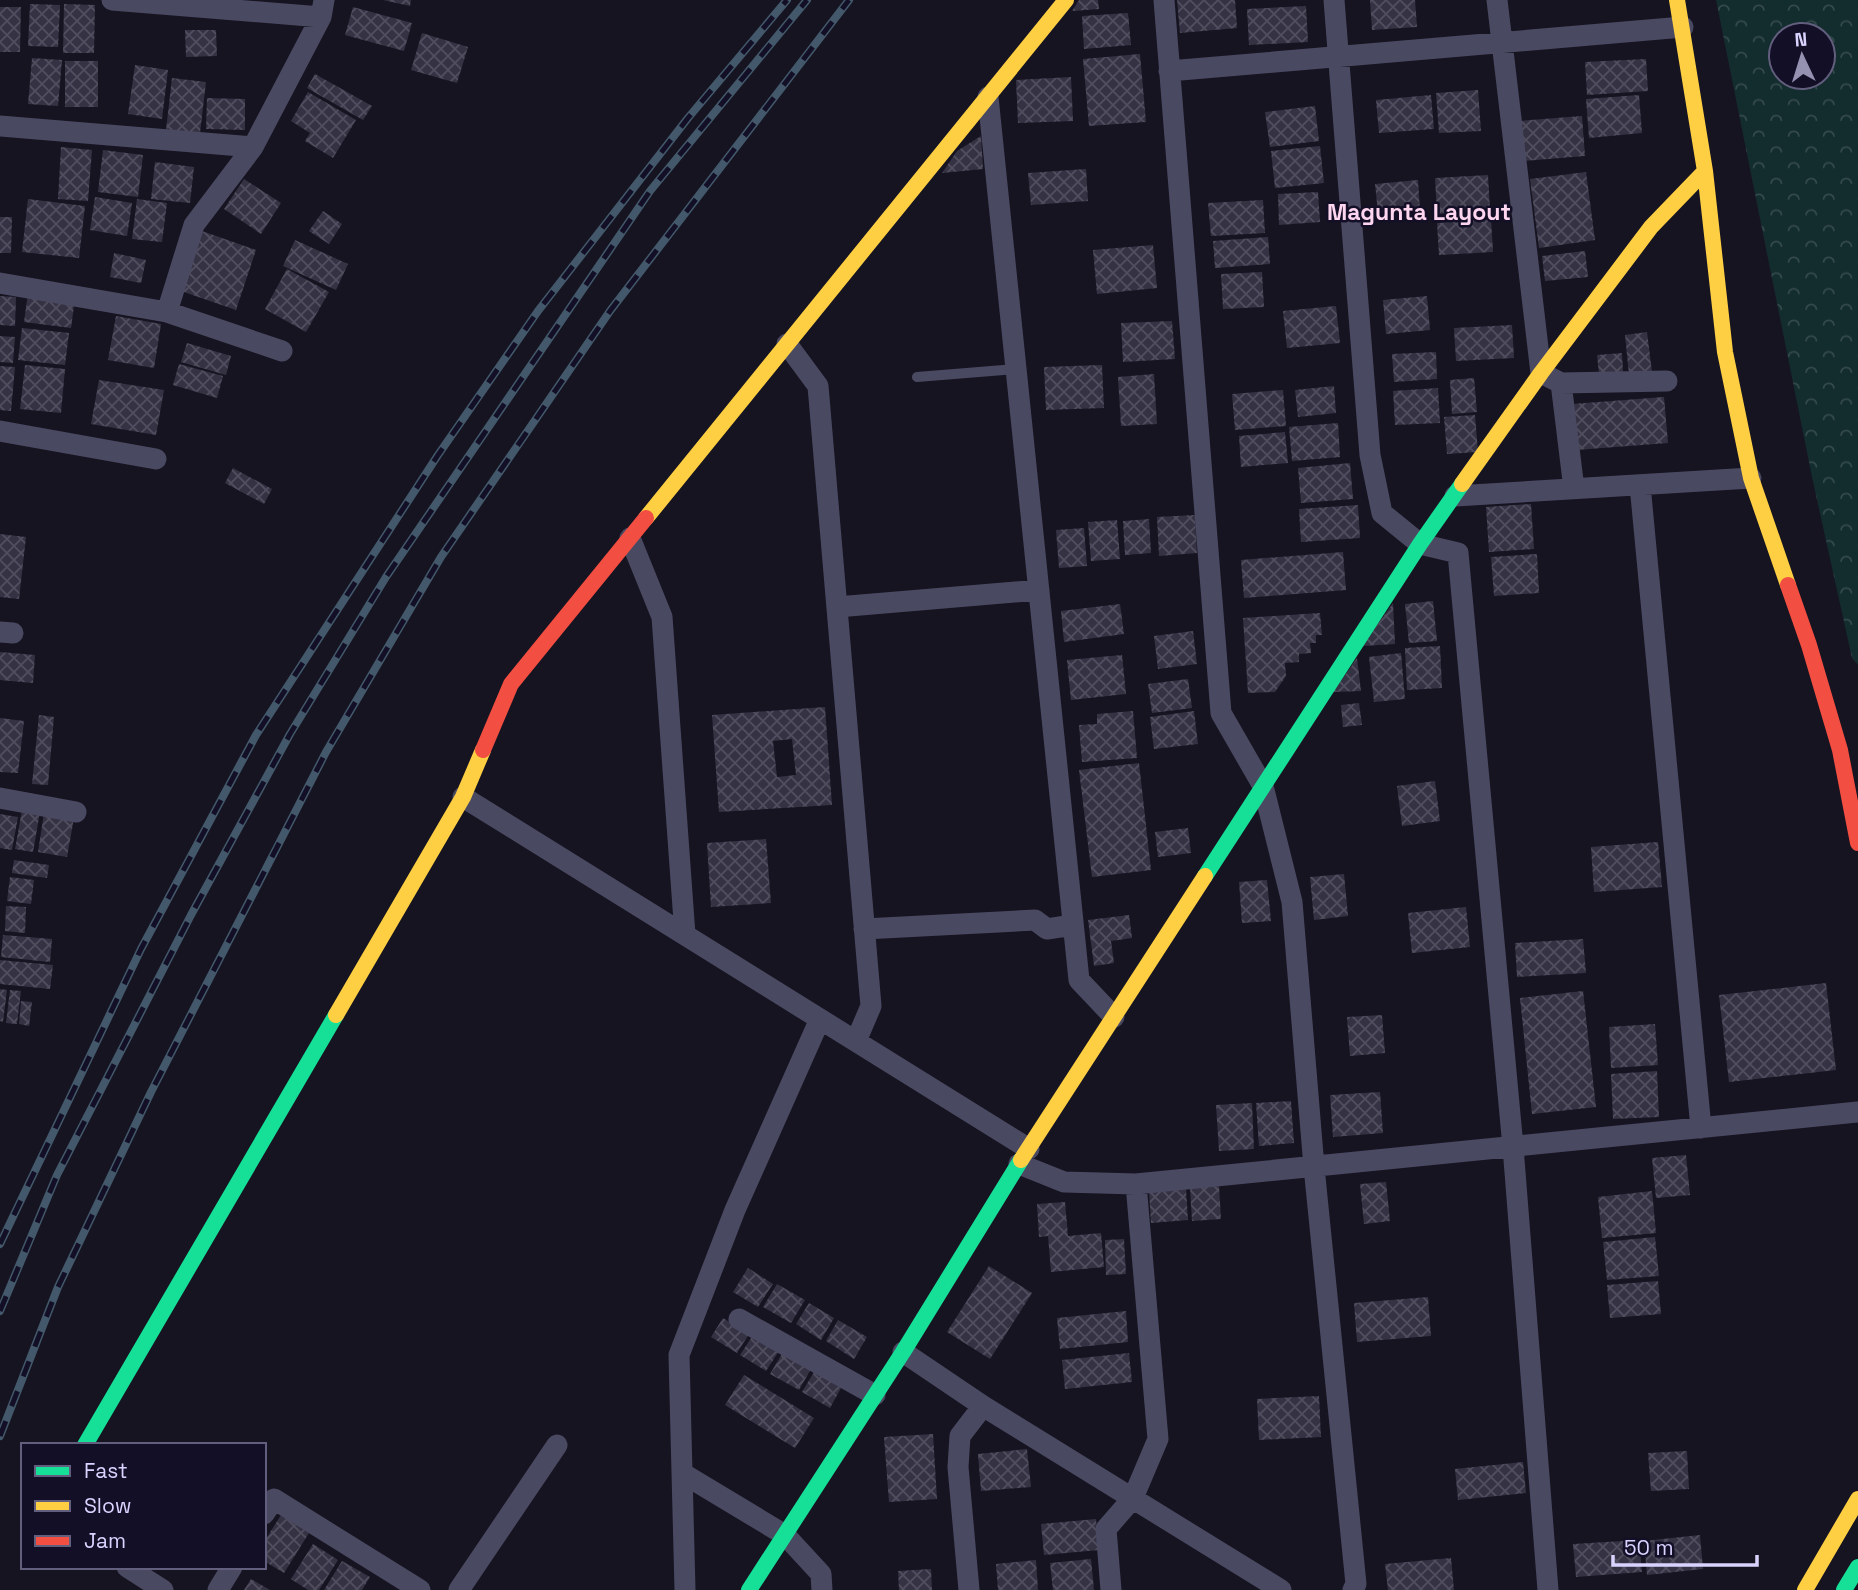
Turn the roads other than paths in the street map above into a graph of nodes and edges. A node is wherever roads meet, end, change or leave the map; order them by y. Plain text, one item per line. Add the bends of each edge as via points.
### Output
1 (112, 0) edge
2 (1066, 0) edge
3 (1164, 0) edge
4 (1334, 0) edge
5 (1497, 0) edge
6 (1677, 0) edge
7 (175, 3) edge
8 (323, 8) edge
9 (1683, 27) junction
10 (1501, 43) junction
11 (1337, 57) junction
12 (1169, 71) junction
13 (988, 97) junction
14 (0, 127) edge
15 (253, 147) junction
16 (1705, 171) junction
17 (0, 282) edge
18 (167, 312) junction
19 (787, 344) junction
20 (282, 351) dead end
21 (1016, 369) junction
22 (1541, 373) junction
23 (917, 377) dead end
24 (1667, 381) dead end
25 (1561, 383) junction
26 (0, 431) edge
27 (156, 459) dead end
28 (1751, 478) junction
29 (1640, 485) junction
30 (1574, 489) junction
31 (1455, 496) junction
32 (630, 538) junction
33 (1420, 544) junction
34 (1039, 590) junction
35 (837, 607) junction
36 (1263, 786) junction
37 (463, 797) junction
38 (0, 798) edge
39 (76, 813) dead end
40 (1858, 843) edge
41 (1073, 925) junction
42 (864, 929) junction
43 (685, 935) junction
44 (1114, 1017) junction
45 (820, 1019) junction
46 (856, 1041) junction
47 (1858, 1112) edge
48 (1701, 1128) junction
49 (1513, 1147) junction
50 (1024, 1156) junction
51 (1314, 1167) junction
52 (1136, 1184) junction
53 (739, 1319) dead end
54 (903, 1352) junction
55 (875, 1395) junction
56 (983, 1406) junction
57 (86, 1443) edge
58 (557, 1445) dead end
59 (682, 1473) junction
60 (1133, 1498) junction
61 (1858, 1499) edge
62 (266, 1511) edge
63 (785, 1535) junction
64 (1858, 1567) edge
65 (130, 1569) edge
66 (231, 1569) edge
67 (163, 1590) edge
68 (218, 1590) edge
69 (420, 1590) edge
70 (459, 1590) edge
71 (685, 1590) edge
72 (750, 1590) edge
73 (822, 1590) edge
74 (969, 1590) edge
75 (1111, 1590) edge
76 (1282, 1590) edge
77 (1353, 1590) edge
78 (1548, 1590) edge
79 (1805, 1590) edge
80 (1844, 1590) edge

1 - 7 street
2 - 13 street
3 - 12 street
4 - 11 street
5 - 10 street
6 - 9 street
7 - 8 street
8 - 15 street
9 - 10 street
9 - 16 street
10 - 11 street
10 - 22 street
11 - 12 street
11 - 33 street via 1370,455 1382,513
12 - 36 street via 1221,713
13 - 19 street
13 - 21 street
14 - 15 street
15 - 18 street via 194,225
16 - 22 street via 1651,227
16 - 28 street via 1725,352
17 - 18 street
18 - 20 street
19 - 32 street
19 - 35 street via 818,386
21 - 23 lane
21 - 34 street
22 - 25 street
22 - 31 street
24 - 25 street
25 - 30 street
26 - 27 street
28 - 29 street
28 - 40 street via 1840,750
29 - 30 street
29 - 48 street
30 - 31 street
31 - 33 street
32 - 37 street via 512,684
32 - 43 street via 662,617
33 - 36 street
33 - 49 street via 1458,553
34 - 35 street
34 - 41 street
35 - 42 street
36 - 44 street
36 - 51 street via 1292,902
37 - 43 street
37 - 57 street
38 - 39 street
41 - 42 street via 1047,929 1035,920
41 - 44 street via 1079,980
42 - 46 street via 871,1006
43 - 45 street
44 - 50 street
45 - 46 street
45 - 59 street via 735,1210 679,1355
46 - 50 street
47 - 48 street
48 - 49 street
49 - 51 street
49 - 78 street
50 - 52 street via 1064,1182
50 - 54 street
51 - 52 street
51 - 77 street via 1356,1584
52 - 60 street via 1158,1439
53 - 55 street
54 - 55 street
54 - 56 street
55 - 63 street
56 - 60 street
56 - 74 street via 960,1436 958,1467
58 - 70 street
59 - 63 street
59 - 71 street
60 - 75 street via 1107,1529
60 - 76 street
61 - 79 street
62 - 69 street via 274,1499
63 - 72 street
63 - 73 street via 821,1574
64 - 80 street
65 - 67 street
66 - 68 street

